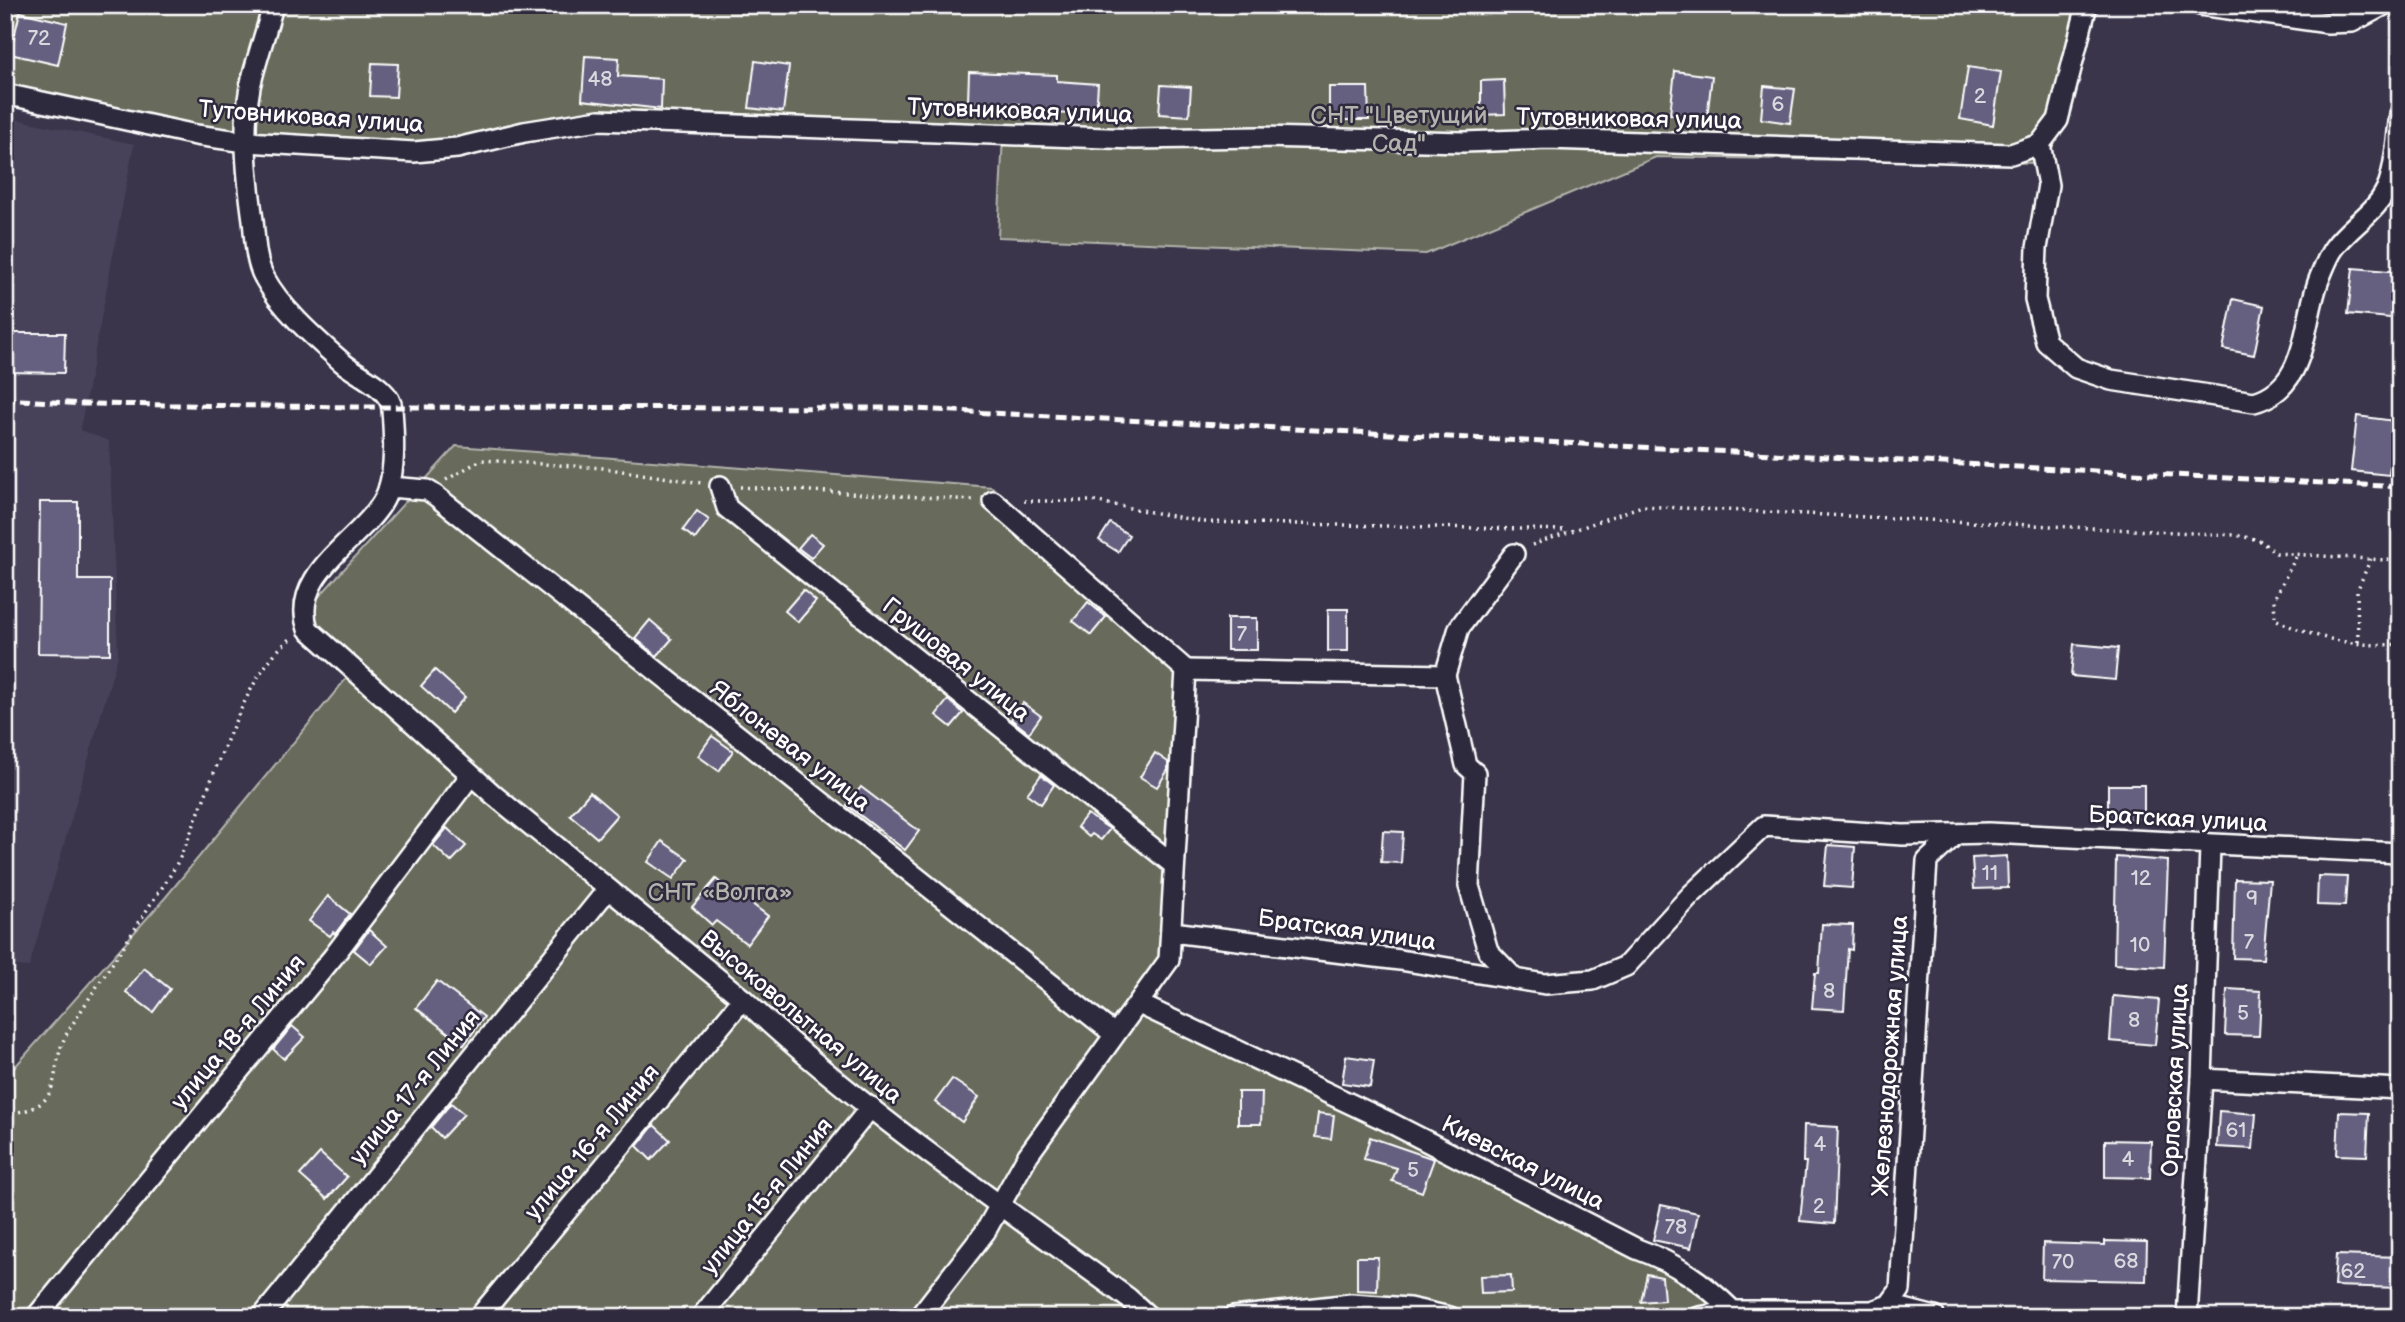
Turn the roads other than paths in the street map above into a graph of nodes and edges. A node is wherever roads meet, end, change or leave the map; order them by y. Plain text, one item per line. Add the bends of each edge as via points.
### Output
1 (272, 5) edge
2 (2085, 5) edge
3 (2200, 5) edge
4 (2384, 5) edge
5 (5, 94) edge
6 (2400, 114) edge
7 (246, 142) junction
8 (2040, 144) junction
9 (720, 486) dead end
10 (390, 487) junction
11 (993, 501) dead end
12 (1514, 554) road end
13 (1186, 670) junction
14 (1445, 676) junction
15 (471, 775) junction
16 (1954, 836) junction
17 (2210, 846) junction
18 (2400, 853) edge
19 (1174, 865) junction
20 (608, 890) junction
21 (1172, 932) junction
22 (1515, 979) junction
23 (743, 999) junction
24 (1139, 1004) junction
25 (1114, 1034) junction
26 (2202, 1079) junction
27 (2400, 1089) edge
28 (871, 1107) junction
29 (998, 1207) junction
30 (1894, 1297) junction
31 (1733, 1311) junction
32 (1849, 1315) edge
33 (36, 1317) edge
34 (262, 1317) edge
35 (479, 1317) edge
36 (701, 1317) edge
37 (919, 1317) edge
38 (1149, 1317) edge
39 (1233, 1317) edge
40 (1450, 1317) edge
41 (1699, 1317) edge
42 (1935, 1317) edge
43 (2187, 1317) edge

1 - 7 street via 250,87
2 - 8 street via 2058,120
3 - 4 street via 2328,23 2352,22
5 - 7 street, Тутовниковая улица
6 - 8 street via 2389,184 2378,204 2334,248 2319,279 2300,357 2283,386 2270,397 2254,401 2110,380 2076,368 2046,342 2035,299 2037,248 2048,185
7 - 8 street, Тутовниковая улица via 414,152 599,120 1135,139 1548,139 2011,154
7 - 10 street via 256,252 263,275 276,295 326,346 391,400
9 - 19 street, Грушовая улица via 727,508
10 - 15 street, Высоковольтная улица via 382,504 318,575 305,600 308,629
10 - 25 street, Яблоневая улица via 416,488 436,496
11 - 13 street
12 - 14 street via 1459,628
13 - 14 street
13 - 19 street
14 - 22 street via 1466,765 1475,773 1469,886 1488,951
15 - 20 street, Высоковольтная улица
15 - 33 street, улица 18-я Линия via 333,957
16 - 17 street, Братская улица via 1989,833
16 - 22 street, Братская улица via 1763,826 1626,966 1593,980 1545,984
16 - 30 street, Железнодорожная улица via 1927,861
17 - 18 street, Братская улица
17 - 26 street, Орловская улица
19 - 21 street
20 - 23 street, Высоковольтная улица
20 - 34 street, улица 17-я Линия
21 - 22 street, Братская улица
21 - 24 street via 1169,960
23 - 28 street, Высоковольтная улица
23 - 35 street, улица 16-я Линия
24 - 25 street
24 - 31 street, Киевская улица via 1389,1122 1637,1249 1671,1261
25 - 29 street via 1028,1155
26 - 27 street
26 - 43 street, Орловская улица
28 - 29 street, Высоковольтная улица
28 - 36 street, улица 15-я Линия
29 - 37 street via 985,1233
29 - 38 street, Высоковольтная улица
30 - 32 street via 1872,1311
30 - 42 street
31 - 32 street
31 - 41 street
39 - 40 street via 1351,1304 1409,1308

